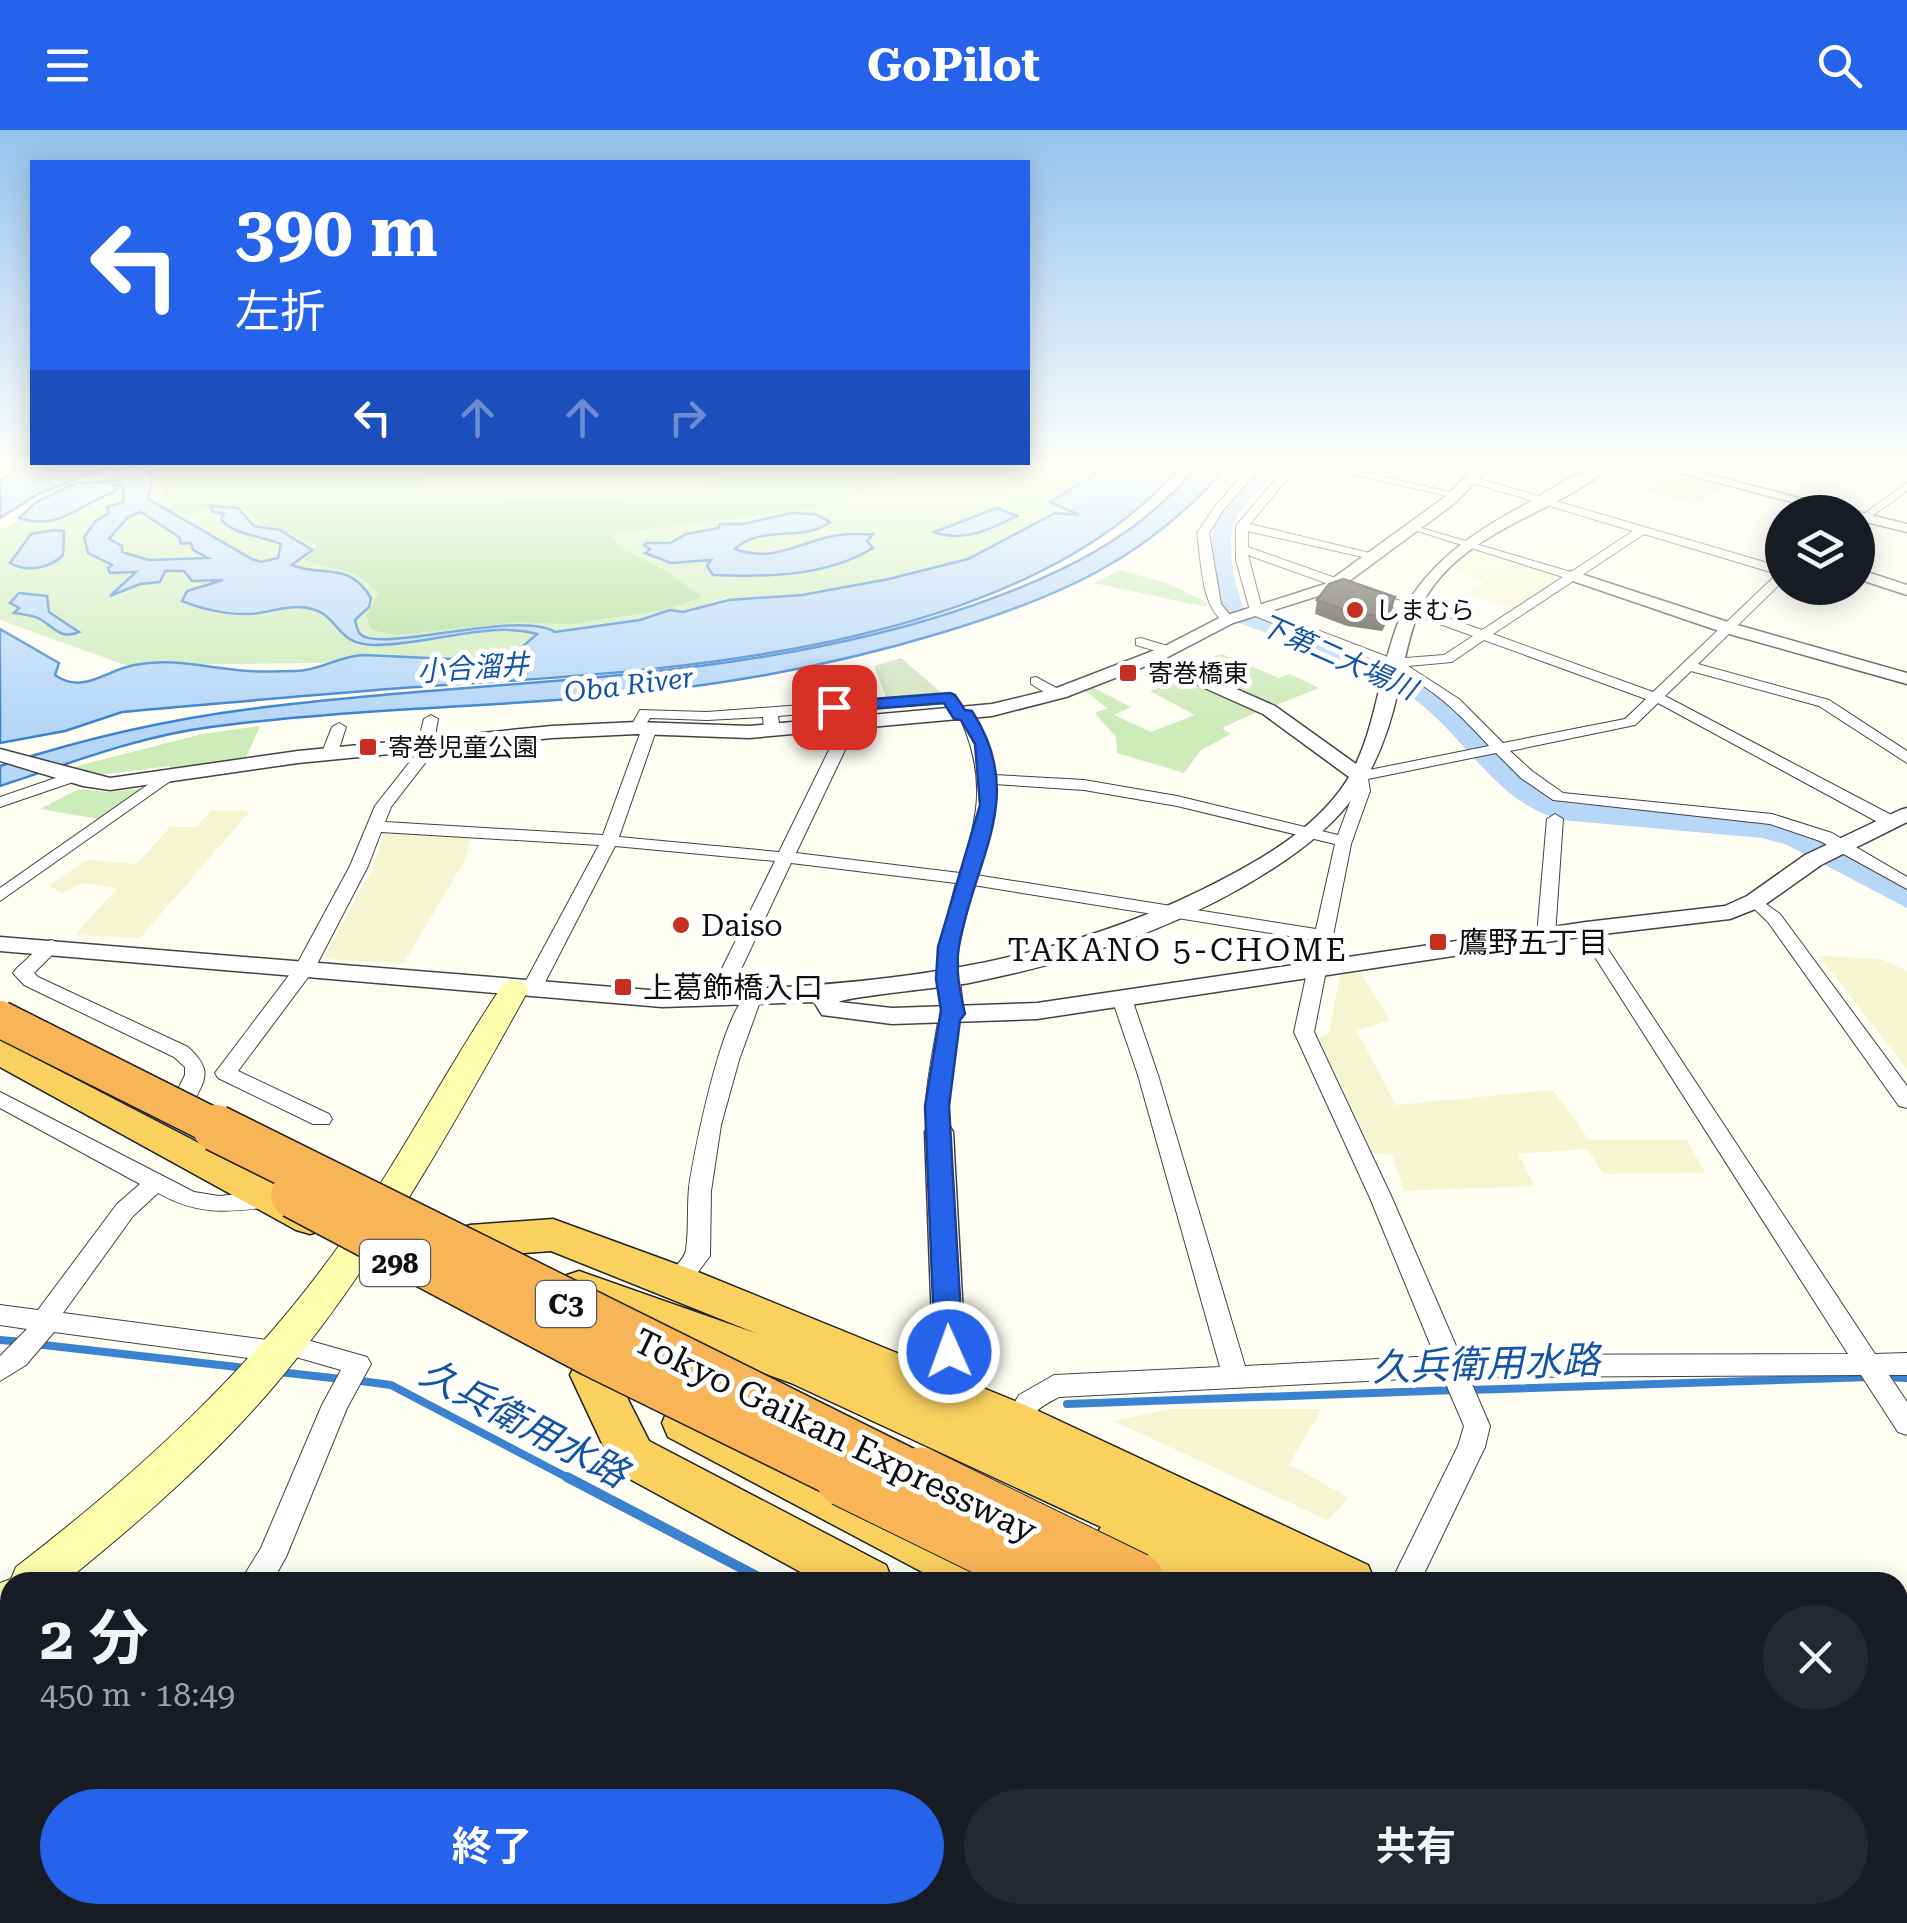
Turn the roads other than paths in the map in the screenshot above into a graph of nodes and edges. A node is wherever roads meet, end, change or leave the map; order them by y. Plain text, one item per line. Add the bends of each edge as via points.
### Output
1 (1207, 551) edge
2 (1240, 551) edge
3 (1248, 551) edge
4 (1352, 551) edge
5 (1383, 551) edge
6 (1462, 551) edge
7 (1491, 551) edge
8 (1611, 551) edge
9 (1710, 551) edge
10 (1376, 556) junction
11 (1765, 568) edge
12 (1572, 576) junction
13 (1875, 580) edge
14 (1340, 582) junction
15 (1907, 590) edge
16 (1765, 591) edge
17 (1412, 609) junction
18 (1242, 615) junction
19 (1728, 628) junction
20 (1481, 636) junction
21 (1153, 650) junction
22 (1397, 662) junction
23 (1689, 666) junction
24 (1907, 679) edge
25 (1036, 680) dead end
26 (1057, 694) junction
27 (1656, 697) junction
28 (963, 715) junction
29 (835, 716) junction
30 (431, 719) dead end
31 (339, 727) dead end
32 (644, 728) junction
33 (428, 746) junction
34 (1500, 749) junction
35 (329, 754) junction
36 (8, 758) edge
37 (1907, 758) edge
38 (67, 776) junction
39 (1360, 776) junction
40 (989, 779) junction
41 (163, 780) junction
42 (0, 802) edge
43 (1899, 818) edge
44 (1554, 819) dead end
45 (375, 827) junction
46 (1308, 834) junction
47 (608, 840) junction
48 (1344, 840) junction
49 (1841, 846) junction
50 (786, 859) junction
51 (966, 878) junction
52 (1907, 884) edge
53 (0, 896) edge
54 (1754, 901) junction
55 (1182, 910) junction
56 (1586, 929) junction
57 (1546, 934) junction
58 (1325, 936) junction
59 (0, 944) edge
60 (52, 946) junction
61 (305, 968) junction
62 (1316, 970) junction
63 (947, 979) junction
64 (522, 989) junction
65 (822, 995) junction
66 (717, 999) junction
67 (751, 999) junction
68 (1122, 999) junction
69 (0, 1011) edge
70 (951, 1015) junction
71 (0, 1019) edge
72 (0, 1048) edge
73 (234, 1060) junction
74 (189, 1088) junction
75 (0, 1099) edge
76 (1907, 1101) edge
77 (321, 1119) dead end
78 (939, 1132) joint
79 (156, 1182) junction
80 (273, 1198) junction
81 (387, 1202) junction
82 (470, 1242) junction
83 (360, 1245) junction
84 (540, 1274) junction
85 (677, 1281) junction
86 (0, 1314) edge
87 (46, 1321) junction
88 (282, 1348) junction
89 (1866, 1364) junction
90 (1907, 1364) edge
91 (1454, 1366) junction
92 (0, 1370) edge
93 (1236, 1375) junction
94 (593, 1376) junction
95 (934, 1386) junction
96 (1016, 1422) junction
97 (1907, 1424) edge
98 (789, 1478) junction
99 (56, 1572) edge
100 (262, 1572) edge
101 (834, 1572) edge
102 (935, 1572) edge
103 (971, 1572) edge
104 (1039, 1572) edge
105 (1114, 1572) edge
106 (1175, 1572) edge
107 (1251, 1572) edge
108 (1329, 1572) edge
109 (1410, 1572) edge

1 - 18 street via 1215,604
2 - 18 street
3 - 14 street
4 - 10 street
5 - 10 street
6 - 17 street via 1433,576
7 - 12 street
8 - 12 street
9 - 11 street
10 - 14 street
12 - 19 street
12 - 20 street
13 - 15 street
14 - 17 street
14 - 18 street
16 - 19 street
17 - 20 street
17 - 22 street
18 - 21 street
18 - 22 street
19 - 23 street
19 - 24 street
20 - 22 street via 1447,659
20 - 27 street
21 - 26 street
21 - 39 street via 1269,710
22 - 34 street via 1462,708
22 - 39 street via 1380,735
23 - 27 street
23 - 37 street via 1824,704
25 - 26 street
26 - 28 street
27 - 34 street via 1630,722
27 - 43 street
28 - 29 street
28 - 40 street via 983,744
29 - 32 street
29 - 50 street via 838,748
30 - 33 street
31 - 35 street
32 - 33 street
32 - 47 street via 638,777
33 - 35 street
33 - 45 street
34 - 39 street
34 - 49 street via 1559,796 1762,816
35 - 41 street
36 - 38 street
38 - 41 street via 110,784
38 - 42 street
39 - 46 street
39 - 48 street via 1362,791
40 - 46 street via 1084,785 1177,801
40 - 51 street via 989,805
41 - 53 street
43 - 49 street
44 - 57 street
45 - 47 street
45 - 61 street
46 - 48 street
46 - 55 street
47 - 50 street
47 - 64 street via 575,911
48 - 58 street
49 - 52 street
49 - 54 street
50 - 51 street
50 - 66 street
51 - 55 street
51 - 63 street
54 - 56 street via 1730,912
54 - 76 street via 1774,918
55 - 58 street
55 - 63 street via 1081,948
56 - 57 street
56 - 89 street
57 - 62 street
58 - 62 street
59 - 60 street
60 - 61 street
60 - 74 street via 23,973 181,1052 196,1065
61 - 64 street
61 - 73 street
62 - 68 street
62 - 91 street via 1304,1032
63 - 65 street
63 - 70 street
64 - 66 street
64 - 81 main road
65 - 67 street
65 - 70 street via 832,1009
66 - 67 street
67 - 85 street via 716,1100 698,1256
68 - 70 street
68 - 93 street
69 - 74 highway, 298
70 - 78 street
71 - 105 highway, Tokyo Gaikan Expressway / C3, bridge
72 - 80 highway, 298
72 - 104 highway, Tokyo Gaikan Expressway / C3, bridge via 592,1354
73 - 74 street
73 - 77 street via 225,1073
74 - 81 highway, 298
75 - 79 street
78 - 95 street via 949,1352
79 - 80 street via 198,1202
79 - 87 street via 124,1210
80 - 83 highway, 298
81 - 82 highway, 298
81 - 83 main road
82 - 84 highway, 298
82 - 85 highway via 553,1234
83 - 88 main road
83 - 94 highway, 298
84 - 106 highway, 298
84 - 107 highway, 298 via 807,1370
85 - 95 highway
86 - 87 street
87 - 88 street
87 - 92 street
88 - 99 main road
88 - 100 street via 358,1364
89 - 90 street
89 - 91 street
89 - 97 street
91 - 93 street
91 - 109 street via 1476,1426
93 - 96 street via 1054,1386 1028,1403
94 - 98 highway, 298
94 - 101 highway via 632,1456
95 - 96 highway
96 - 108 highway
98 - 102 highway, 298
98 - 103 highway, 298

